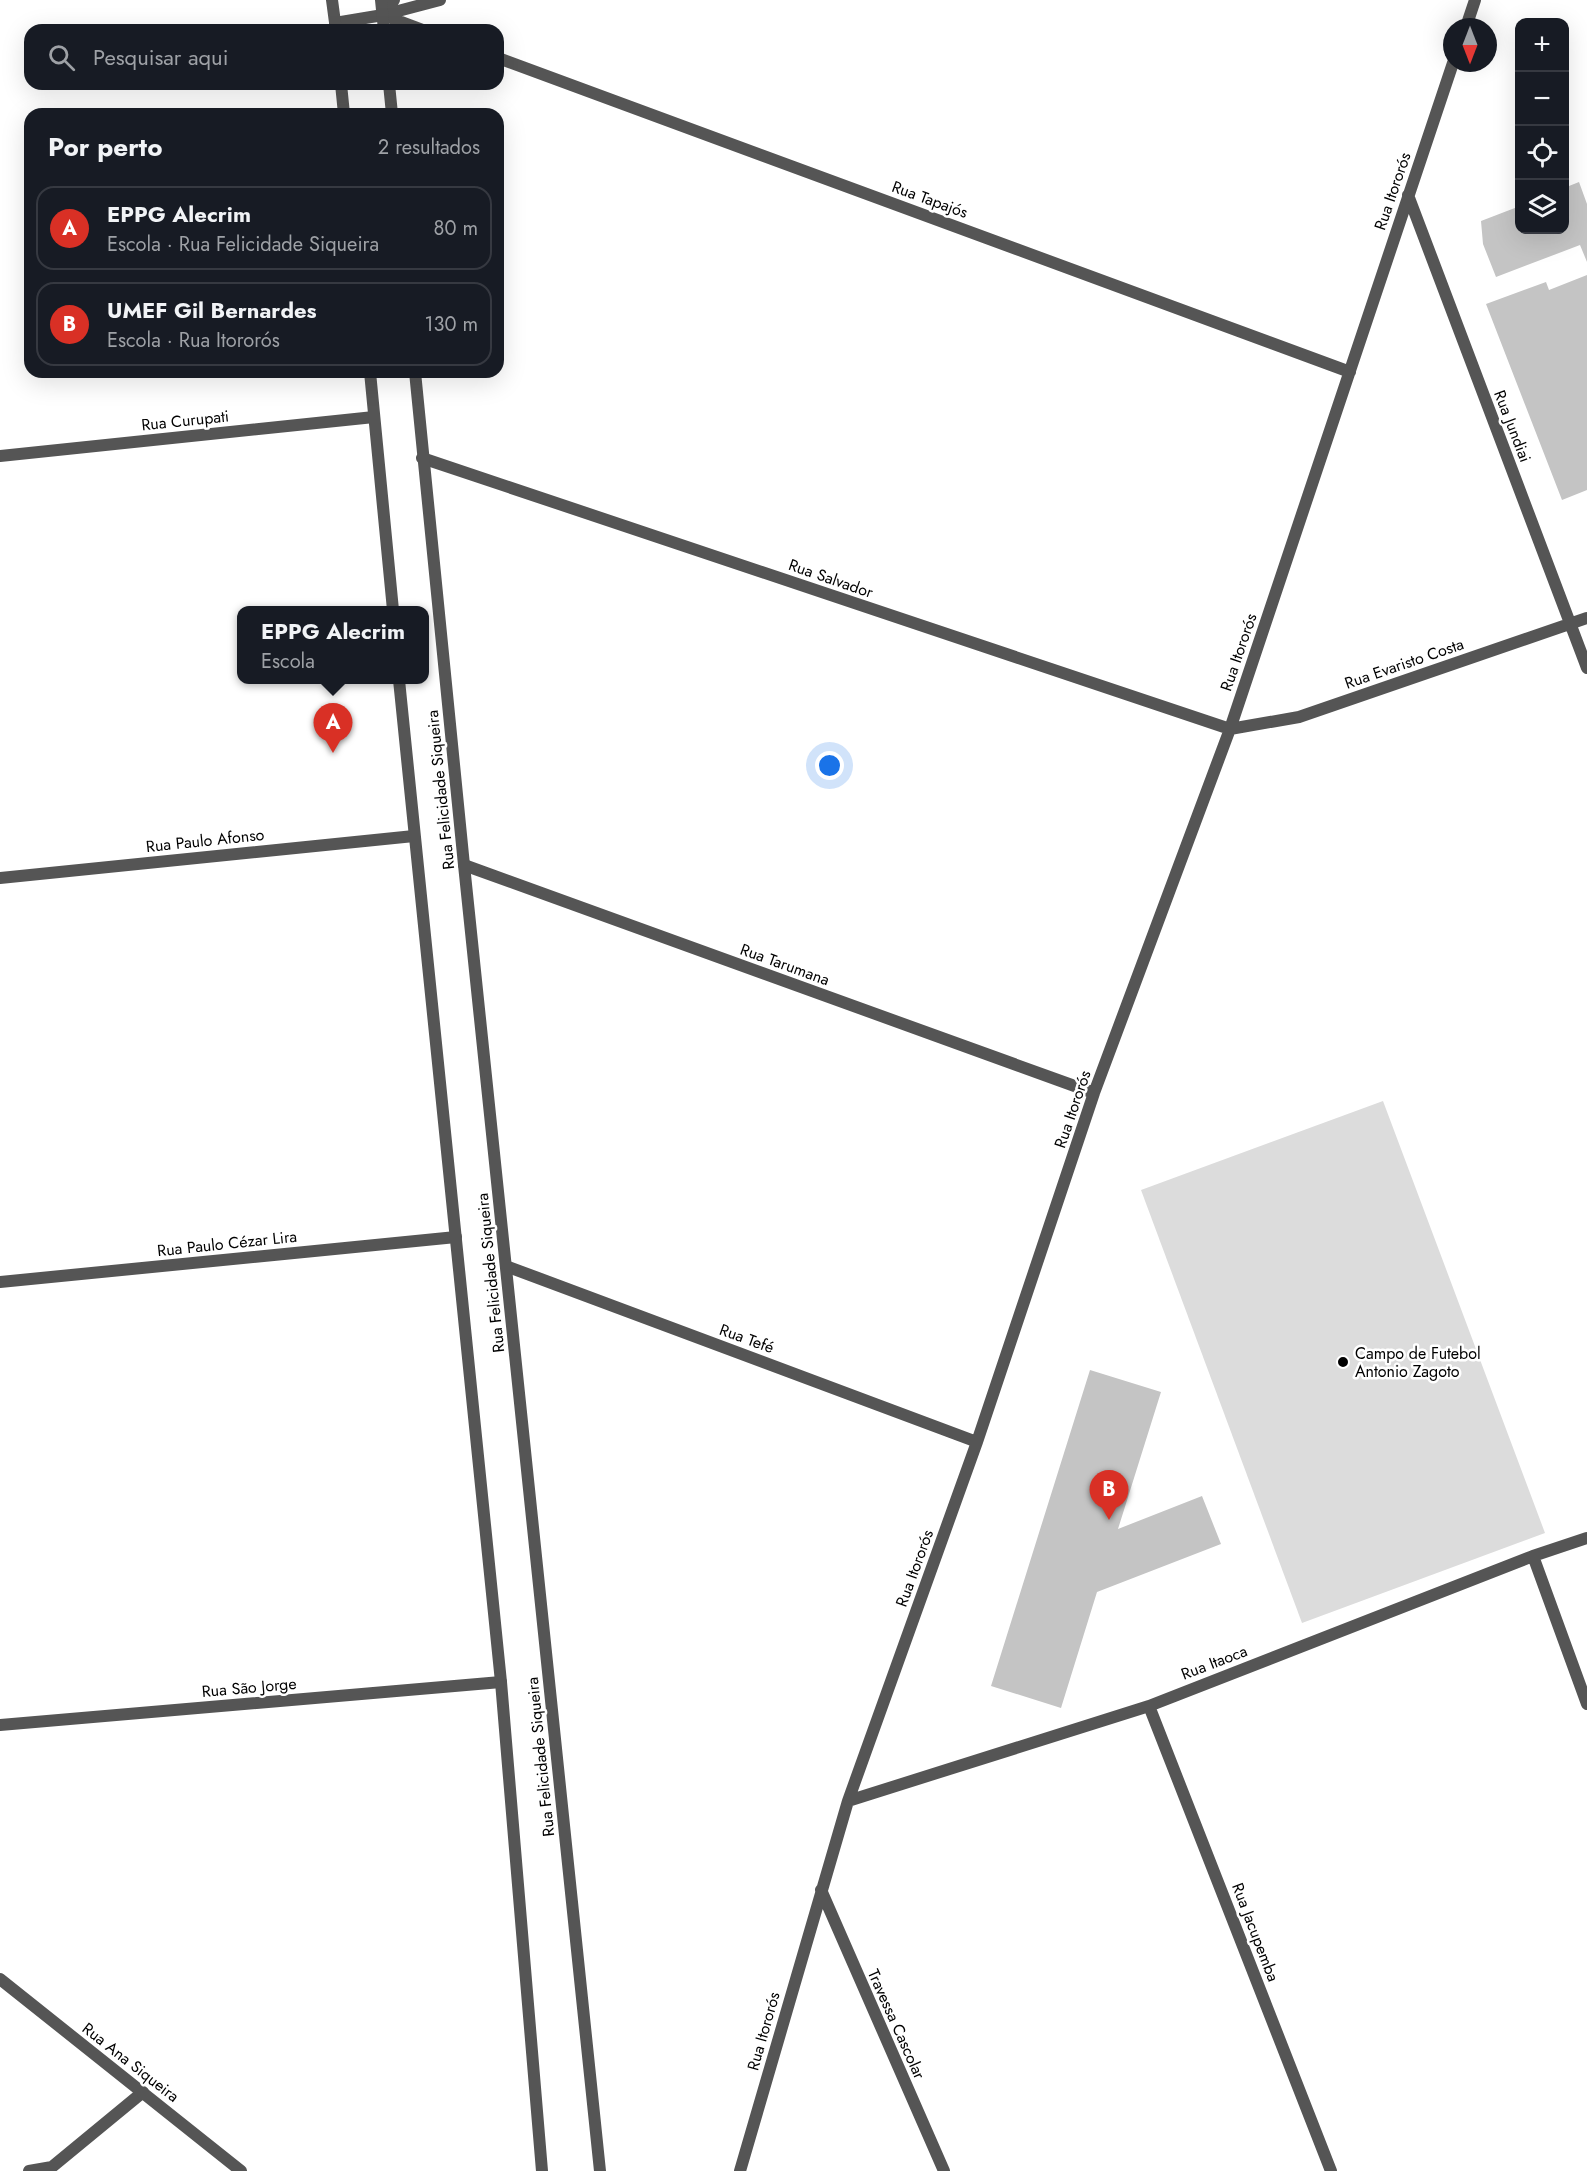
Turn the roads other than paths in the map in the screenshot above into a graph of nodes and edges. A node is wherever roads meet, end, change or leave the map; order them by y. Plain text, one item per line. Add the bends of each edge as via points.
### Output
1 (332, 0) edge
2 (381, 0) edge
3 (394, 0) edge
4 (440, 0) edge
5 (1475, 0) edge
6 (383, 15) junction
7 (1469, 18) edge
8 (336, 24) edge
9 (348, 24) edge
10 (384, 24) edge
11 (407, 24) edge
12 (504, 60) edge
13 (1450, 72) edge
14 (342, 90) edge
15 (390, 90) edge
16 (343, 108) edge
17 (391, 108) edge
18 (1408, 195) junction
19 (1350, 372) junction
20 (371, 378) edge
21 (415, 378) edge
22 (374, 417) junction
23 (0, 456) edge
24 (422, 458) junction
25 (393, 606) edge
26 (1587, 618) edge
27 (1570, 624) junction
28 (1587, 668) edge
29 (399, 684) edge
30 (1230, 729) junction
31 (414, 836) junction
32 (464, 865) junction
33 (0, 878) edge
34 (1095, 1093) junction
35 (456, 1237) junction
36 (506, 1266) junction
37 (0, 1282) edge
38 (977, 1442) junction
39 (1587, 1538) edge
40 (1533, 1556) junction
41 (501, 1682) junction
42 (1587, 1704) edge
43 (1149, 1706) junction
44 (0, 1725) edge
45 (848, 1801) junction
46 (820, 1890) junction
47 (0, 1979) edge
48 (143, 2092) junction
49 (53, 2169) edge
50 (29, 2171) edge
51 (242, 2171) edge
52 (542, 2171) edge
53 (600, 2171) edge
54 (740, 2171) edge
55 (944, 2171) edge
56 (1331, 2171) edge

1 - 8 street
2 - 6 street
3 - 6 street
4 - 6 street
5 - 7 street
6 - 9 street
6 - 10 street
6 - 11 street
12 - 19 street, Rua Tapajós
13 - 18 street, Rua Itororós
14 - 16 street
15 - 17 street
18 - 19 street, Rua Itororós
18 - 27 street, Rua Jundiai
19 - 30 street, Rua Itororós
20 - 22 street
21 - 24 street, Rua Felicidade Siqueira
22 - 23 street, Rua Curupati
22 - 25 street
24 - 30 street, Rua Salvador
24 - 32 street, Rua Felicidade Siqueira
26 - 27 street, Rua Evaristo Costa
27 - 28 street, Rua Jundiai
27 - 30 street, Rua Evaristo Costa via 1299,717
29 - 31 street, Rua Felicidade Siqueira
30 - 34 street, Rua Itororós
31 - 33 street, Rua Paulo Afonso
31 - 35 street, Rua Felicidade Siqueira
32 - 34 street, Rua Tarumana
32 - 36 street, Rua Felicidade Siqueira
34 - 38 street, Rua Itororós
35 - 37 street, Rua Paulo Cézar Lira
35 - 41 street, Rua Felicidade Siqueira
36 - 38 street, Rua Tefé
36 - 53 street, Rua Felicidade Siqueira
38 - 45 street, Rua Itororós
39 - 40 street, Rua Itaoca
40 - 42 street
40 - 43 street, Rua Itaoca
41 - 44 street, Rua São Jorge
41 - 52 street, Rua Felicidade Siqueira
43 - 45 street, Rua Itaoca
43 - 56 street, Rua Jacupemba
45 - 46 street, Rua Itororós
46 - 54 street, Rua Itororós
46 - 55 street, Travessa Cascolar
47 - 48 street, Rua Ana Siqueira
48 - 49 street
48 - 51 street, Rua Ana Siqueira
49 - 50 street

